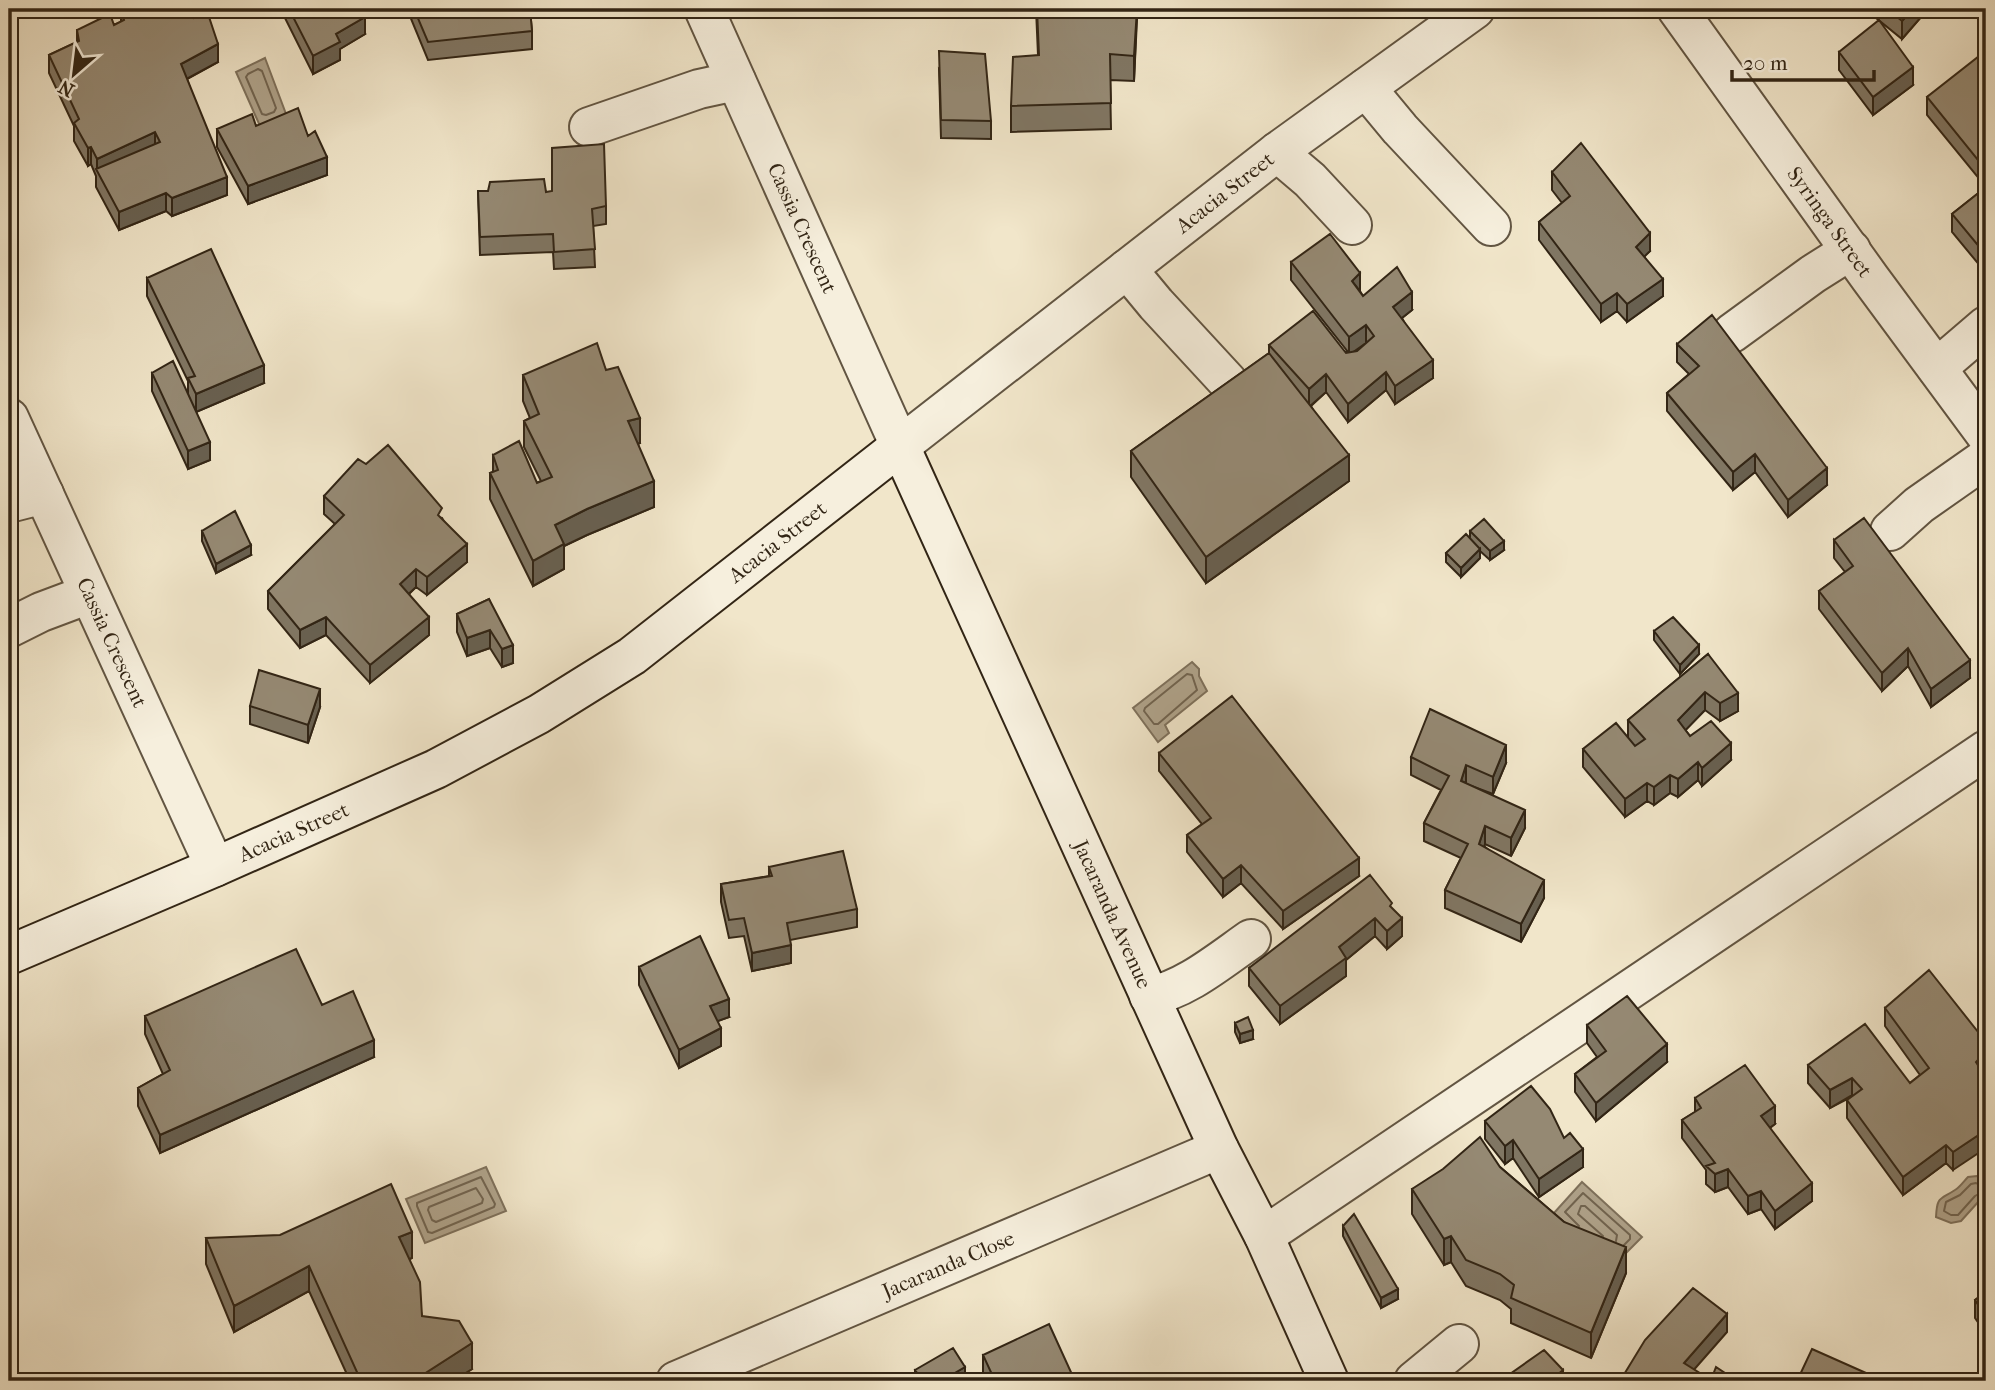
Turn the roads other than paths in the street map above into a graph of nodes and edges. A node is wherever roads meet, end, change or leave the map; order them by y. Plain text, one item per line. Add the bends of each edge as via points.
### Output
1 (704, 9) edge
2 (1475, 9) edge
3 (1677, 9) edge
4 (736, 81) junction
5 (1366, 88) junction
6 (590, 127) dead end
7 (1277, 152) junction
8 (1352, 225) dead end
9 (1491, 226) dead end
10 (1851, 250) junction
11 (1127, 269) junction
12 (1986, 326) edge
13 (1731, 333) dead end
14 (1937, 368) junction
15 (1228, 382) edge
16 (9, 418) edge
17 (1986, 435) edge
18 (900, 446) junction
19 (1986, 458) edge
20 (26, 499) edge
21 (1890, 531) dead end
22 (89, 594) junction
23 (9, 628) edge
24 (1986, 750) edge
25 (215, 867) junction
26 (1251, 939) dead end
27 (9, 955) edge
28 (1149, 996) junction
29 (1219, 1149) junction
30 (1264, 1236) junction
31 (1459, 1344) dead end
32 (676, 1381) edge
33 (1329, 1381) edge
34 (1413, 1381) edge

1 - 4 street, Cassia Crescent
2 - 5 street, Acacia Street
3 - 10 street, Syringa Street
4 - 6 street
4 - 18 street, Cassia Crescent
5 - 7 street, Acacia Street
5 - 9 street
7 - 8 street
7 - 11 street, Acacia Street
10 - 13 street
10 - 14 street, Syringa Street
11 - 15 street
11 - 18 street, Acacia Street
12 - 14 street
14 - 17 street, Syringa Street
16 - 20 street, Cassia Crescent
18 - 25 street, Acacia Street via 632,656 539,714 436,769
18 - 28 street, Jacaranda Avenue
19 - 21 street
20 - 22 street, Cassia Crescent
22 - 23 street
22 - 25 street, Cassia Crescent
24 - 30 street
25 - 27 street, Acacia Street
26 - 28 street via 1185,983
28 - 29 street, Jacaranda Avenue
29 - 30 street, Jacaranda Avenue
29 - 32 street, Jacaranda Close
30 - 33 street, Jacaranda Avenue
31 - 34 street

